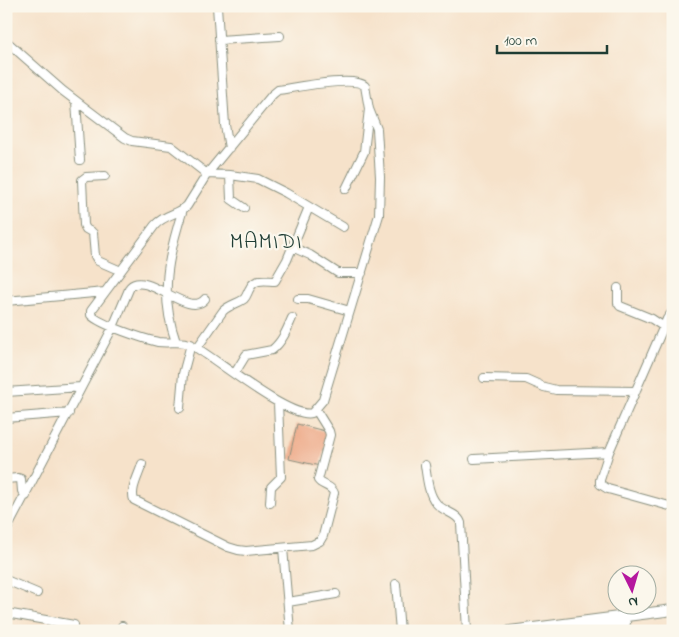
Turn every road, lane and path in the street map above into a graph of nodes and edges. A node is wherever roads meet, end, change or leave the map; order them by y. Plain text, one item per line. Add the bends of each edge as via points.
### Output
1 (217, 6) edge
2 (280, 36) dead end
3 (219, 40) junction
4 (6, 41) edge
5 (76, 101) junction
6 (369, 109) junction
7 (228, 148) junction
8 (80, 160) dead end
9 (207, 174) junction
10 (230, 175) junction
11 (105, 176) dead end
12 (346, 189) dead end
13 (309, 207) junction
14 (244, 208) dead end
15 (183, 209) junction
16 (343, 227) dead end
17 (292, 248) junction
18 (121, 271) junction
19 (362, 273) junction
20 (618, 288) dead end
21 (105, 292) junction
22 (166, 294) junction
23 (205, 299) dead end
24 (298, 299) dead end
25 (6, 301) edge
26 (350, 311) junction
27 (673, 311) edge
28 (292, 318) dead end
29 (113, 327) junction
30 (664, 327) junction
31 (176, 342) junction
32 (194, 346) junction
33 (235, 373) junction
34 (484, 378) dead end
35 (81, 387) junction
36 (636, 391) junction
37 (6, 392) edge
38 (278, 403) junction
39 (180, 408) dead end
40 (316, 410) junction
41 (69, 413) junction
42 (6, 418) edge
43 (610, 452) junction
44 (474, 458) dead end
45 (142, 464) dead end
46 (425, 465) dead end
47 (6, 479) edge
48 (26, 496) junction
49 (270, 503) dead end
50 (673, 507) edge
51 (8, 523) edge
52 (6, 531) edge
53 (283, 548) junction
54 (6, 580) edge
55 (396, 584) dead end
56 (37, 593) dead end
57 (336, 594) dead end
58 (288, 602) junction
59 (673, 610) edge
60 (6, 613) edge
61 (673, 616) edge
62 (74, 626) dead end
63 (624, 627) edge
64 (290, 631) edge
65 (400, 631) edge
66 (467, 631) edge
67 (510, 631) edge
68 (569, 631) edge

1 - 3 street
2 - 3 street
3 - 7 street
4 - 5 street
5 - 8 street
5 - 9 street via 125,138 167,144
6 - 7 street via 366,88 360,82 330,82 278,90
6 - 12 street via 364,152
6 - 19 street via 377,129 380,202
7 - 9 street
9 - 10 street
9 - 15 street
10 - 13 street via 258,179
10 - 14 street via 231,199
11 - 18 street via 83,178 84,225 93,233 96,260
13 - 16 street
13 - 17 street
15 - 18 street via 161,218
15 - 22 street via 172,242
17 - 19 street via 310,255 338,274
17 - 32 street via 275,281 263,280 250,286 243,300 222,311
18 - 21 street
19 - 26 street
20 - 30 street via 620,306
21 - 25 street
21 - 29 street via 90,313
22 - 23 street via 196,304
22 - 29 street via 145,283 135,283 130,287
22 - 31 street
24 - 26 street
26 - 40 street via 323,400
27 - 30 street
28 - 33 street via 275,348 246,355
29 - 31 street via 156,341
29 - 35 street
30 - 36 street
31 - 32 street
32 - 33 street
32 - 39 street via 183,374
33 - 38 street
34 - 36 street via 526,379 556,390
35 - 37 street
35 - 41 street
36 - 43 street
38 - 40 street via 303,414
38 - 49 street via 281,477 271,487
40 - 53 street via 330,435 318,480 333,490 334,495 320,541
41 - 42 street
41 - 48 street
43 - 44 street
43 - 50 street via 600,476 603,487
45 - 53 street via 134,489 133,498 137,503 228,548 246,551
46 - 66 street via 435,502 457,517 461,524
47 - 48 street via 20,479
48 - 51 street
51 - 52 street
53 - 58 street
54 - 56 street
55 - 65 street
57 - 58 street
58 - 64 street
59 - 67 main road
60 - 62 street
61 - 63 main road
63 - 68 main road

